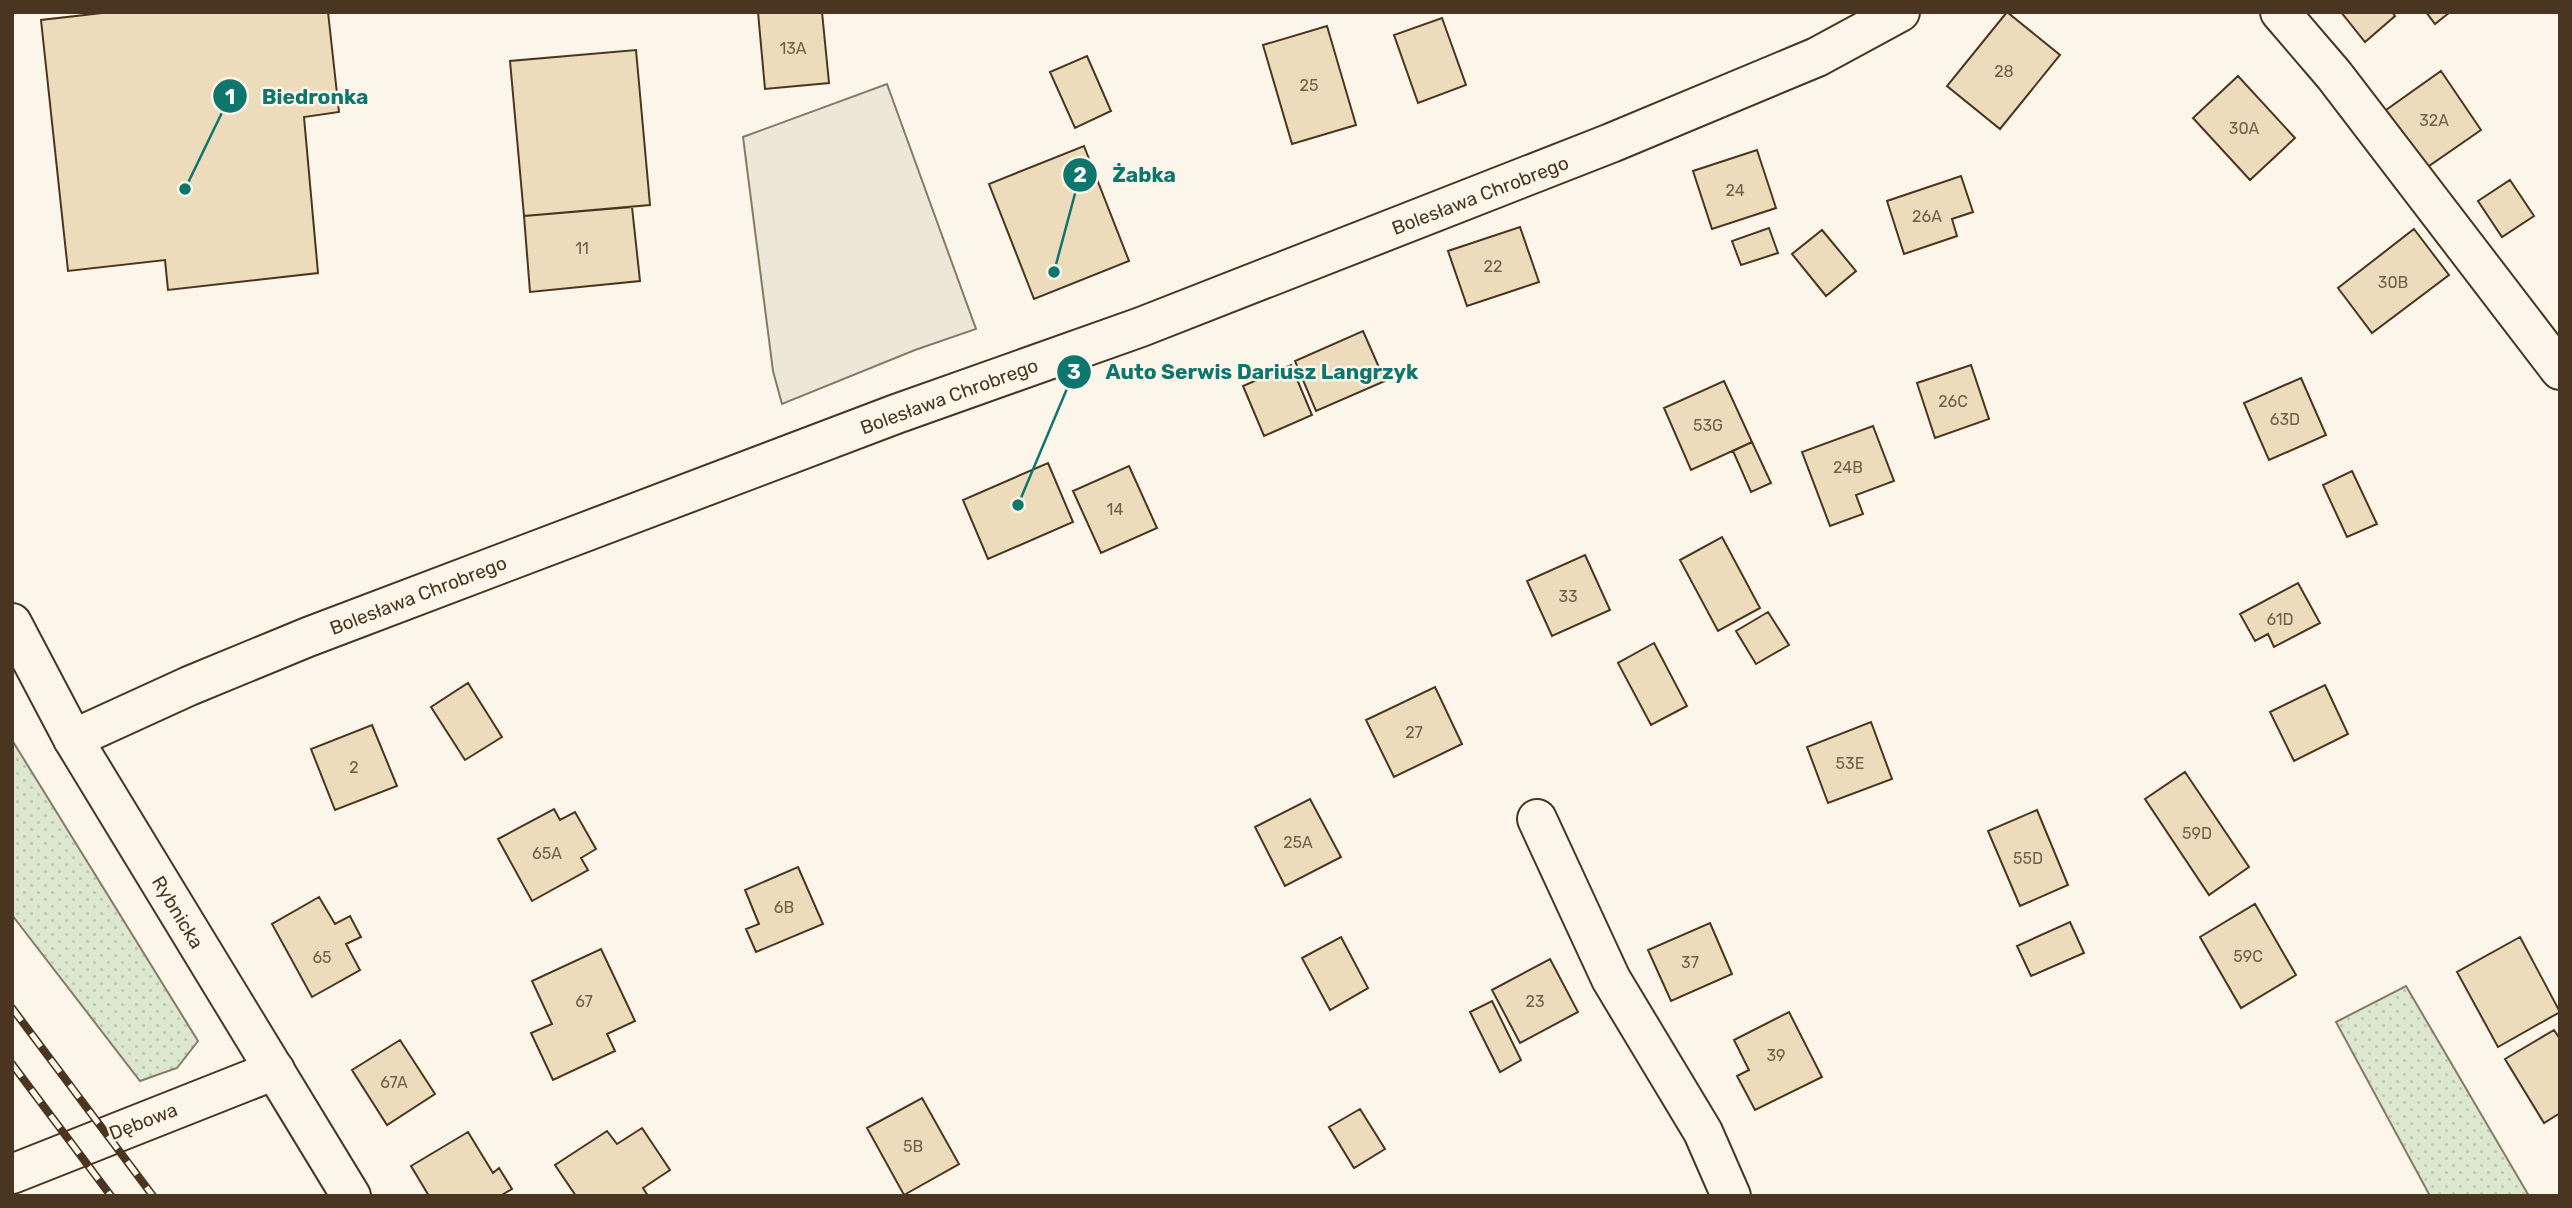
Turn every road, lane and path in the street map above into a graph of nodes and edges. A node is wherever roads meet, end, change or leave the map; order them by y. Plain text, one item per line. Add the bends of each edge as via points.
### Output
1 (1900, 12) edge
2 (2280, 12) edge
3 (2560, 370) edge
4 (12, 623) edge
5 (73, 739) junction
6 (1537, 819) dead end
7 (275, 1070) junction
8 (12, 1174) edge
9 (351, 1196) edge
10 (1731, 1196) edge

1 - 5 street, Bolesława Chrobrego via 1817,57 1599,148 1140,327 896,414 308,637
2 - 3 street via 2334,75
4 - 5 street, Rybnicka
5 - 7 street, Rybnicka
6 - 10 street via 1611,979 1703,1132
7 - 8 street, Dębowa
7 - 9 street, Rybnicka

